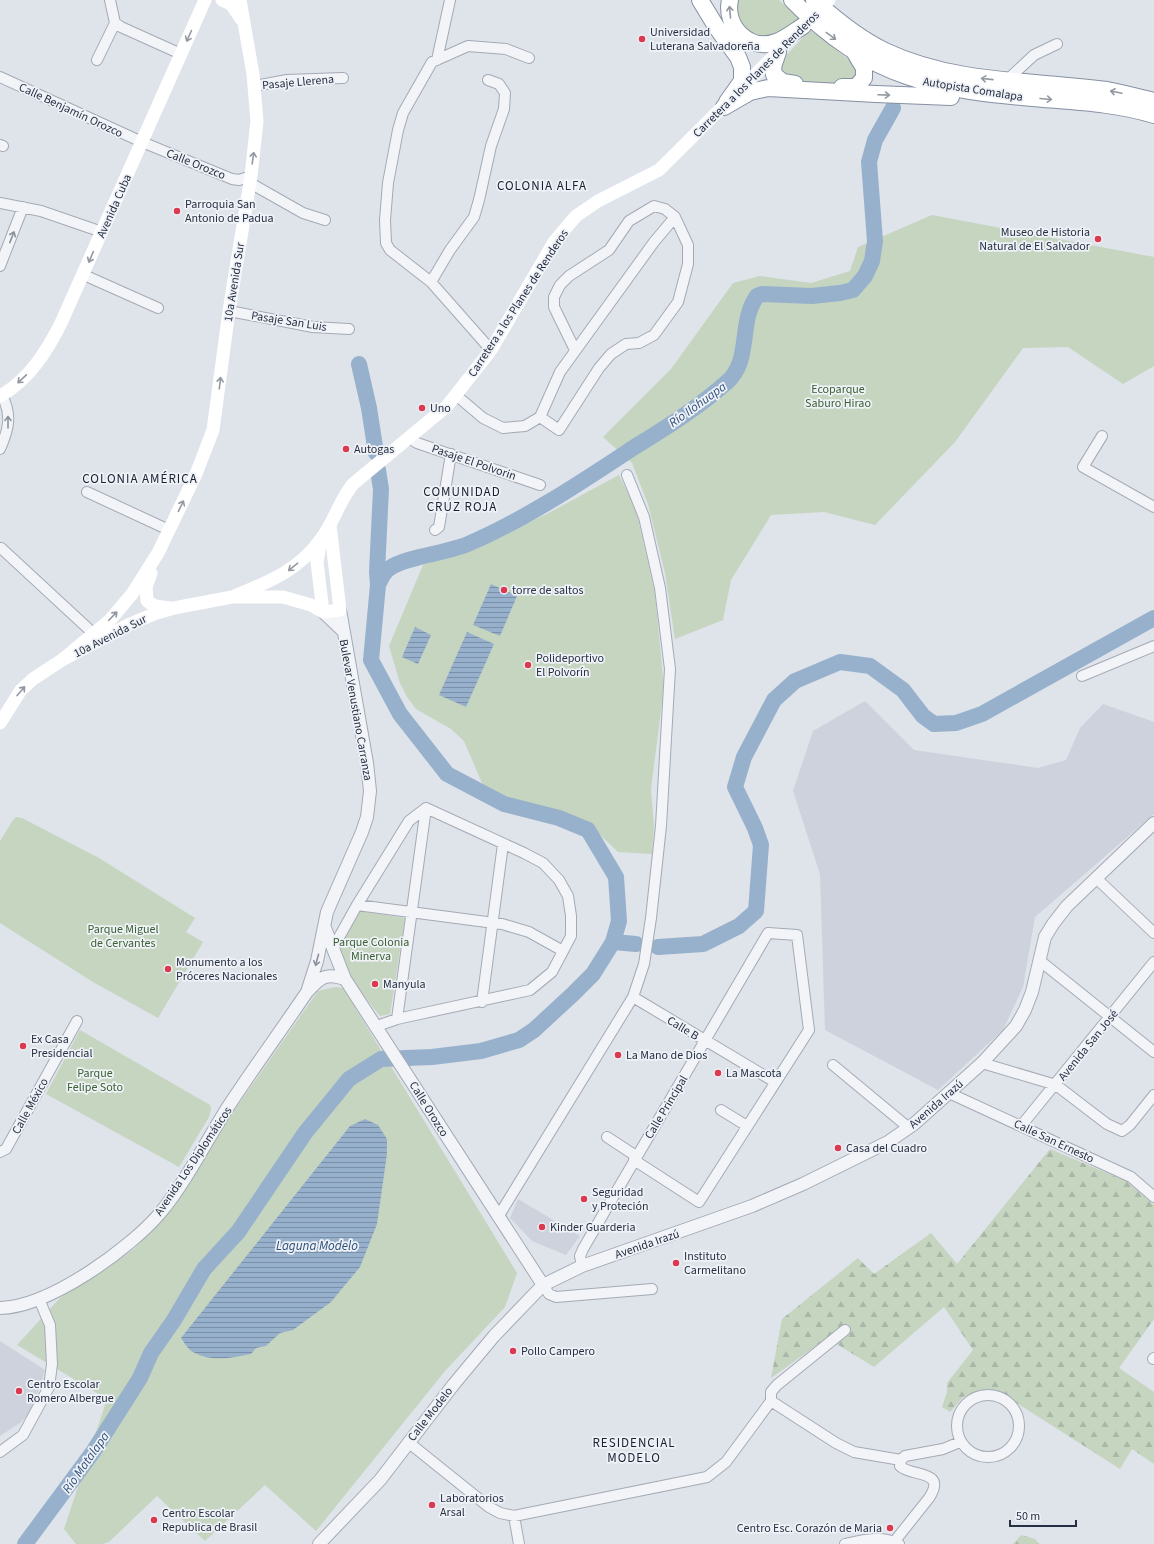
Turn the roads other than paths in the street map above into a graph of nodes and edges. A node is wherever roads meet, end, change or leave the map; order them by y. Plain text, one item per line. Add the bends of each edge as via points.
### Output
1 (110, 0) edge
2 (222, 0) edge
3 (240, 0) edge
4 (450, 0) edge
5 (700, 0) edge
6 (730, 0) edge
7 (814, 0) edge
8 (829, 0) edge
9 (793, 1) edge
10 (203, 5) edge
11 (242, 20) junction
12 (115, 23) junction
13 (804, 25) junction
14 (1057, 44) dead end
15 (778, 52) junction
16 (855, 53) junction
17 (181, 54) junction
18 (529, 58) dead end
19 (97, 60) dead end
20 (437, 60) junction
21 (0, 77) edge
22 (343, 78) dead end
23 (488, 80) dead end
24 (1006, 80) junction
25 (254, 86) junction
26 (1026, 98) junction
27 (1154, 101) edge
28 (724, 107) junction
29 (1154, 115) edge
30 (142, 142) junction
31 (250, 179) junction
32 (0, 203) edge
33 (23, 207) junction
34 (675, 217) junction
35 (325, 220) dead end
36 (102, 232) junction
37 (0, 266) edge
38 (84, 275) junction
39 (431, 282) junction
40 (158, 308) dead end
41 (229, 311) junction
42 (349, 330) dead end
43 (491, 350) junction
44 (575, 350) junction
45 (1, 395) edge
46 (457, 396) junction
47 (540, 417) junction
48 (1102, 436) dead end
49 (409, 438) junction
50 (0, 449) edge
51 (451, 454) junction
52 (627, 475) dead end
53 (540, 485) dead end
54 (87, 492) dead end
55 (1154, 508) edge
56 (330, 525) junction
57 (169, 530) junction
58 (435, 530) dead end
59 (321, 540) junction
60 (1, 548) edge
61 (158, 553) junction
62 (232, 597) junction
63 (174, 608) junction
64 (340, 610) junction
65 (323, 612) junction
66 (343, 631) junction
67 (94, 634) junction
68 (1154, 646) edge
69 (62, 660) junction
70 (1082, 676) dead end
71 (0, 723) edge
72 (426, 808) junction
73 (1154, 823) edge
74 (503, 844) junction
75 (1096, 878) junction
76 (357, 905) junction
77 (411, 913) junction
78 (492, 923) junction
79 (325, 928) junction
80 (1154, 933) edge
81 (333, 948) junction
82 (564, 951) junction
83 (1039, 960) junction
84 (1154, 962) edge
85 (345, 979) junction
86 (307, 992) junction
87 (633, 997) junction
88 (482, 1002) junction
89 (1111, 1016) junction
90 (396, 1019) junction
91 (77, 1021) dead end
92 (377, 1026) junction
93 (706, 1041) junction
94 (1154, 1052) edge
95 (982, 1063) junction
96 (833, 1065) dead end
97 (775, 1082) junction
98 (1056, 1085) junction
99 (949, 1093) junction
100 (1154, 1095) edge
101 (721, 1110) dead end
102 (747, 1126) junction
103 (1021, 1126) junction
104 (909, 1128) junction
105 (607, 1137) dead end
106 (3, 1150) edge
107 (635, 1158) junction
108 (1154, 1197) edge
109 (498, 1217) junction
110 (582, 1266) junction
111 (543, 1285) junction
112 (652, 1289) dead end
113 (39, 1300) junction
114 (0, 1308) edge
115 (845, 1330) dead end
116 (771, 1401) junction
117 (408, 1442) junction
118 (960, 1442) junction
119 (0, 1452) edge
120 (901, 1460) junction
121 (514, 1516) junction
122 (897, 1543) edge
123 (319, 1544) edge
124 (519, 1544) edge
125 (845, 1544) edge

1 - 12 street
2 - 10 main road
2 - 11 main road via 231,4
3 - 11 main road, 10a Avenida Sur
4 - 20 street
5 - 28 highway via 742,67 742,80
13 -> 6 highway via 776,42 766,44 751,41 740,35 732,23
24 -> 7 highway, Autopista Comalapa via 952,74 895,56 848,29
8 - 13 main road, Carretera a los Planes de Renderos, bridge
9 -> 16 highway, Autopista Comalapa via 824,31
10 -> 17 main road, Avenida Cuba
11 - 25 main road, 10a Avenida Sur
12 - 17 street
12 - 19 street
13 - 15 main road, Carretera a los Planes de Renderos
14 - 24 street via 1034,55
15 - 16 highway via 773,70 780,81 789,84 852,88 860,85 864,78 864,68
15 - 28 main road, Carretera a los Planes de Renderos
16 - 26 highway, Autopista Comalapa via 898,74 930,84
17 - 30 main road, Avenida Cuba
18 - 20 street via 506,49 468,46
20 - 39 street via 432,62 418,85 398,130 388,183 385,220 386,243 390,250
21 - 30 street, Calle Benjamín Orozco
22 - 25 street, Pasaje Llerena via 288,80
23 - 39 street via 499,84 505,93 504,109 479,200 474,217
27 -> 24 highway, Autopista Comalapa via 1108,90
31 -> 25 main road, 10a Avenida Sur via 257,121
28 -> 26 highway via 750,92 768,88
26 -> 29 highway, Autopista Comalapa via 1107,105
28 - 43 main road, Carretera a los Planes de Renderos via 659,170 598,201 576,216 554,242
30 - 31 street, Calle Orozco via 232,179
30 - 36 main road, Avenida Cuba
31 - 35 street via 292,208
31 - 41 main road, 10a Avenida Sur
32 - 33 street
33 - 36 street
37 -> 33 street
34 - 44 street
34 - 44 street via 665,209 654,206 629,221 609,250 569,276 560,285 554,298 554,307
34 - 47 street via 688,245 688,264 678,302 654,335 639,343 626,344 611,354 559,430
36 -> 38 main road, Avenida Cuba
38 - 40 street
38 -> 45 main road, Avenida Cuba via 45,353 22,380
39 - 43 street
41 - 42 street, Pasaje San Luis via 299,325
57 -> 41 main road, 10a Avenida Sur via 196,474 213,430
43 - 46 main road, Carretera a los Planes de Renderos
44 - 47 street via 560,372
50 -> 45 street via 8,432 9,419 7,404
46 - 47 street via 483,418 503,428 525,426
46 - 49 main road, Carretera a los Planes de Renderos
48 - 55 street via 1083,467
49 - 51 street, Pasaje El Polvorin
49 - 56 main road, Carretera a los Planes de Renderos via 353,484 343,496
51 - 53 street, Pasaje El Polvorin
51 - 58 street via 439,527
52 - 87 street via 644,517 660,588 670,669 660,842 644,964
54 - 57 street
56 - 59 main road, Carretera a los Planes de Renderos
56 - 64 main road
57 - 61 main road, 10a Avenida Sur
59 -> 62 main road, Carretera a los Planes de Renderos via 283,575
59 - 65 main road via 317,562
60 - 67 street
61 - 63 main road, 10a Avenida Sur via 146,587 146,597 155,606
67 -> 61 main road, 10a Avenida Sur via 126,601
62 - 63 main road, Bulevar Venustiano Carranza
62 - 65 main road, Bulevar Venustiano Carranza via 283,597 311,605
63 - 69 main road, 10a Avenida Sur via 128,625
64 - 65 main road
64 - 66 street
65 - 66 street, Bulevar Venustiano Carranza
66 - 79 street, Bulevar Venustiano Carranza via 370,791 367,817 327,912
67 - 69 main road, 10a Avenida Sur
68 - 70 street
71 -> 69 main road, 10a Avenida Sur via 21,690 32,679
72 - 74 street
72 - 76 street via 409,821
72 - 77 street
73 - 75 street, Avenida Irazú
74 - 78 street
74 - 82 street via 543,863 562,885 568,896 571,916 571,936
75 - 80 street
75 - 83 street, Avenida Irazú via 1067,906 1053,924 1045,937
76 - 77 street
76 - 81 street
77 - 78 street
77 - 90 street
78 - 82 street via 529,932
78 - 88 street
79 - 81 street, Calle Orozco
79 -> 86 street, Avenida Los Diplomáticos
81 - 85 street, Calle Orozco
82 - 88 street via 552,972 530,990
83 - 89 street
83 - 95 street, Avenida Irazú via 1025,1010 1006,1039
84 - 89 street, Avenida San José
85 - 86 street, Avenida Los Diplomáticos via 335,976 319,979
85 - 92 street, Calle Orozco
86 - 113 street, Avenida Los Diplomáticos via 161,1211 121,1250
87 - 93 street, Calle B
87 - 109 street
88 - 90 street
89 - 94 street
89 - 98 street, Avenida San José
90 - 92 street
91 - 106 street, Calle México
92 - 109 street, Calle Orozco
93 - 97 street, Calle B
93 - 97 street, Calle Principal via 768,933 798,935 809,1030
93 - 107 street, Calle Principal
95 - 98 street
95 - 99 street, Avenida Irazú
96 - 104 street
97 - 102 street
98 - 100 street via 1107,1124 1122,1131
98 - 103 street, Avenida San José
99 - 103 street, Calle San Ernesto
99 - 104 street, Avenida Irazú
101 - 102 street
102 - 107 street via 699,1202
103 - 108 street, Calle San Ernesto via 1131,1177
104 - 110 street, Avenida Irazú via 862,1155 752,1206
105 - 107 street
107 - 110 street, Calle Principal via 583,1249 580,1256
109 - 111 street, Calle Orozco
110 - 111 street, Avenida Irazú
111 - 112 street via 549,1294 556,1296
111 - 117 street, Calle Modelo via 489,1342
113 - 114 street, Avenida Los Diplomáticos
113 - 119 street via 50,1325 52,1364 49,1387 23,1435
115 - 116 street via 777,1385 771,1392
116 - 120 street via 854,1452
116 - 121 street via 726,1462 707,1477
117 - 121 street via 489,1507
117 - 123 street, Calle Modelo via 380,1480
118 - 118 street via 956,1430 957,1418 963,1407 972,1399 984,1395 996,1396 1007,1401 1015,1411 1019,1422 1019,1435 1013,1446 1004,1454 992,1458 980,1457 968,1451
118 - 120 street via 943,1450 912,1453
120 - 122 street via 900,1466 904,1470 923,1473 930,1477 934,1485 933,1492
121 - 124 street
122 - 125 street via 882,1538

